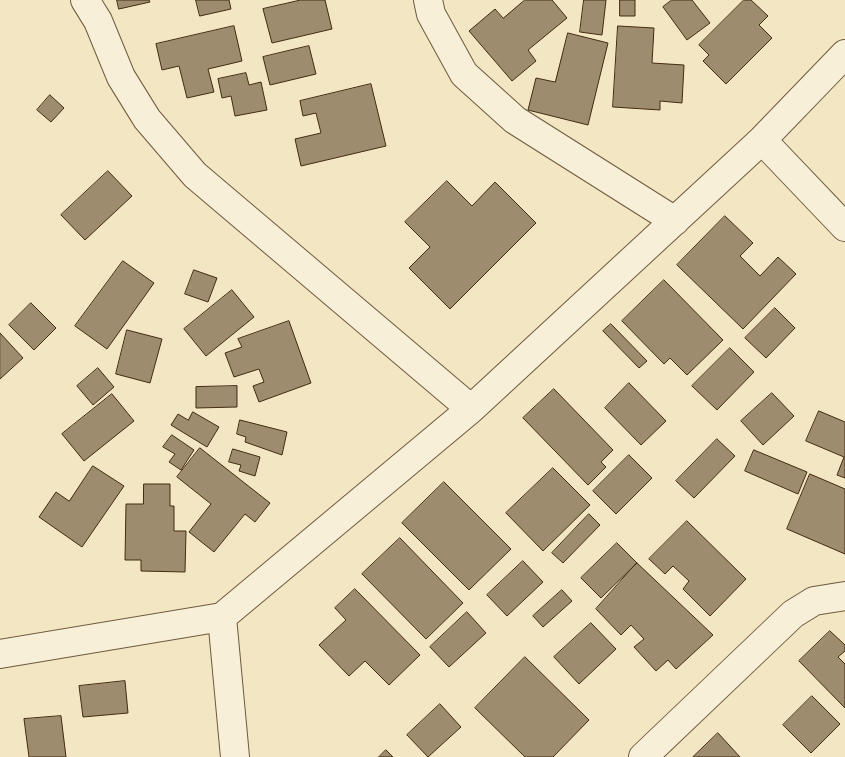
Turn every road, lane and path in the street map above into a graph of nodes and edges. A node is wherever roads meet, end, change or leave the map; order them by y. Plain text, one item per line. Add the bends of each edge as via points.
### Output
1 (85, 0) edge
2 (428, 0) edge
3 (845, 54) edge
4 (762, 140) junction
5 (676, 221) junction
6 (845, 227) edge
7 (471, 409) junction
8 (845, 596) edge
9 (222, 617) junction
10 (0, 654) edge
11 (236, 757) edge
12 (644, 757) edge

1 - 7 street via 98,21 121,77 147,119 195,175
2 - 5 street via 430,14 464,74 515,120
3 - 4 street
4 - 5 street
4 - 6 street
5 - 7 street
7 - 9 street
8 - 12 street via 814,601 793,614
9 - 10 street
9 - 11 street

